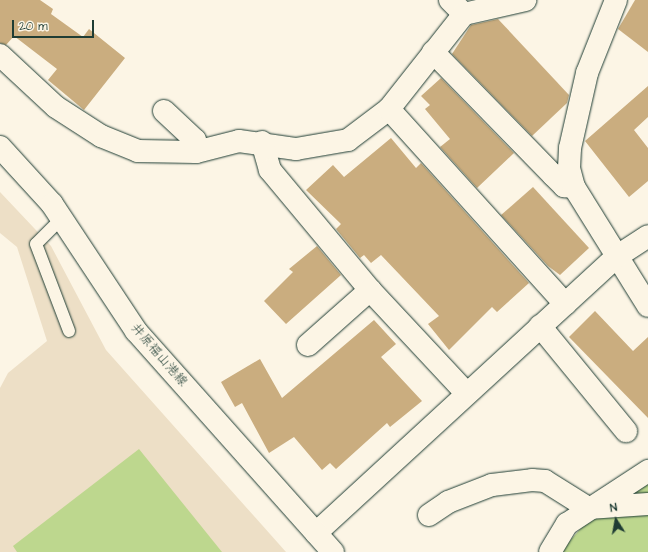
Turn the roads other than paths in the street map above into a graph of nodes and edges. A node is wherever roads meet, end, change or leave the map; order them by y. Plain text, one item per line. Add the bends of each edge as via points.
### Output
1 (525, 0) edge
2 (616, 0) edge
3 (457, 7) edge
4 (433, 52) junction
5 (0, 56) edge
6 (389, 109) junction
7 (164, 111) dead end
8 (262, 142) junction
9 (0, 147) edge
10 (196, 152) junction
11 (574, 187) junction
12 (62, 219) junction
13 (648, 236) edge
14 (616, 257) junction
15 (370, 290) junction
16 (565, 304) junction
17 (648, 306) edge
18 (540, 326) junction
19 (69, 331) dead end
20 (308, 345) dead end
21 (466, 393) junction
22 (626, 431) dead end
23 (648, 471) edge
24 (648, 504) edge
25 (588, 508) junction
26 (429, 515) dead end
27 (316, 533) junction
28 (333, 552) edge
29 (550, 552) edge

1 - 3 street
2 - 11 street via 587,73 572,140 569,168
3 - 4 street
4 - 6 street
4 - 11 street via 564,186
5 - 10 street via 56,108 101,136 138,151
6 - 8 street via 348,140 296,149
6 - 16 street
7 - 10 street via 195,140
8 - 10 street via 239,141
8 - 15 street via 270,170
9 - 12 street, 井原福山港線
11 - 14 street
12 - 19 lane via 36,244
12 - 27 street, 井原福山港線 via 136,331
13 - 14 street
14 - 16 street
14 - 17 street
15 - 20 street
15 - 21 street
16 - 18 street
18 - 21 street
18 - 22 street
21 - 27 street
23 - 25 street
24 - 25 street
25 - 26 street via 545,481 532,480 492,485 448,502
25 - 29 street via 567,524
27 - 28 street, 井原福山港線

